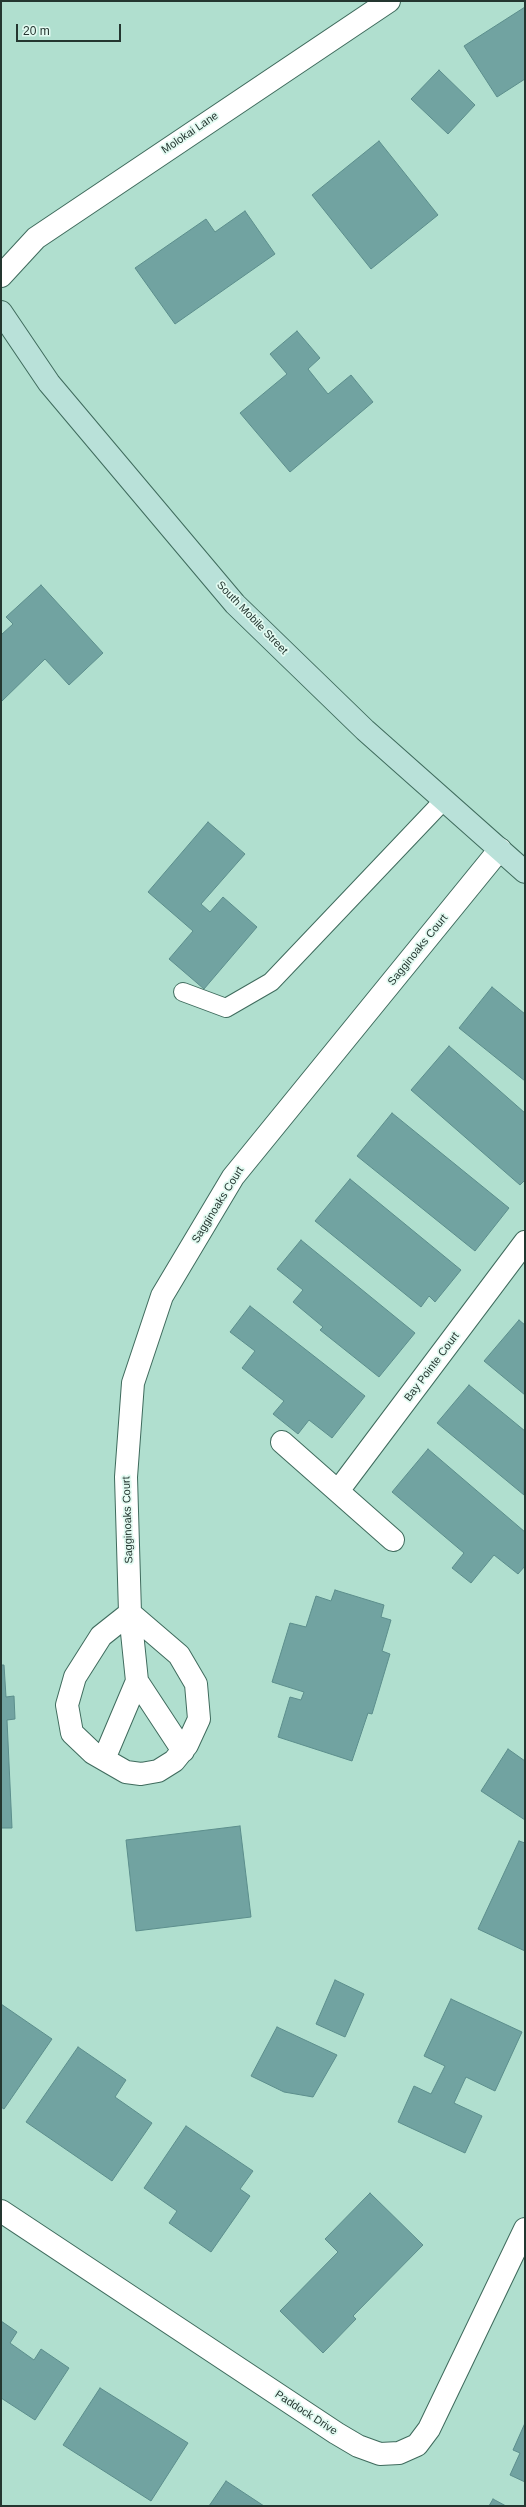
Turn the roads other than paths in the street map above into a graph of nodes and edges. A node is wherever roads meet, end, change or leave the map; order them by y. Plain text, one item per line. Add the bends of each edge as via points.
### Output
1 (389, 1) edge
2 (1, 276) edge
3 (1, 312) edge
4 (444, 800) junction
5 (500, 849) junction
6 (524, 869) edge
7 (183, 992) dead end
8 (525, 1242) edge
9 (282, 1442) dead end
10 (338, 1491) junction
11 (394, 1540) dead end
12 (130, 1613) junction
13 (136, 1681) junction
14 (183, 1751) junction
15 (104, 1759) junction
16 (1, 2211) edge
17 (525, 2229) edge

1 - 2 street, Molokai Lane via 36,238
3 - 4 main road, South Mobile Street via 49,383 235,604 365,730
4 - 5 main road, South Mobile Street
4 - 7 lane via 271,982 226,1008
5 - 6 main road, South Mobile Street
5 - 12 street, Sagginoaks Court via 233,1177 162,1296 133,1384 126,1477
8 - 10 street, Bay Pointe Court
9 - 10 street
10 - 11 street
12 - 13 street, Sagginoaks Court
12 - 14 street via 179,1655 196,1684 199,1719
12 - 15 street via 101,1636 75,1677 67,1705 72,1733 93,1753
13 - 14 street
13 - 15 street
14 - 15 street via 174,1761 158,1771 141,1774 126,1772
16 - 17 street, Paddock Drive via 330,2429 358,2446 380,2454 399,2453 417,2444 429,2429

